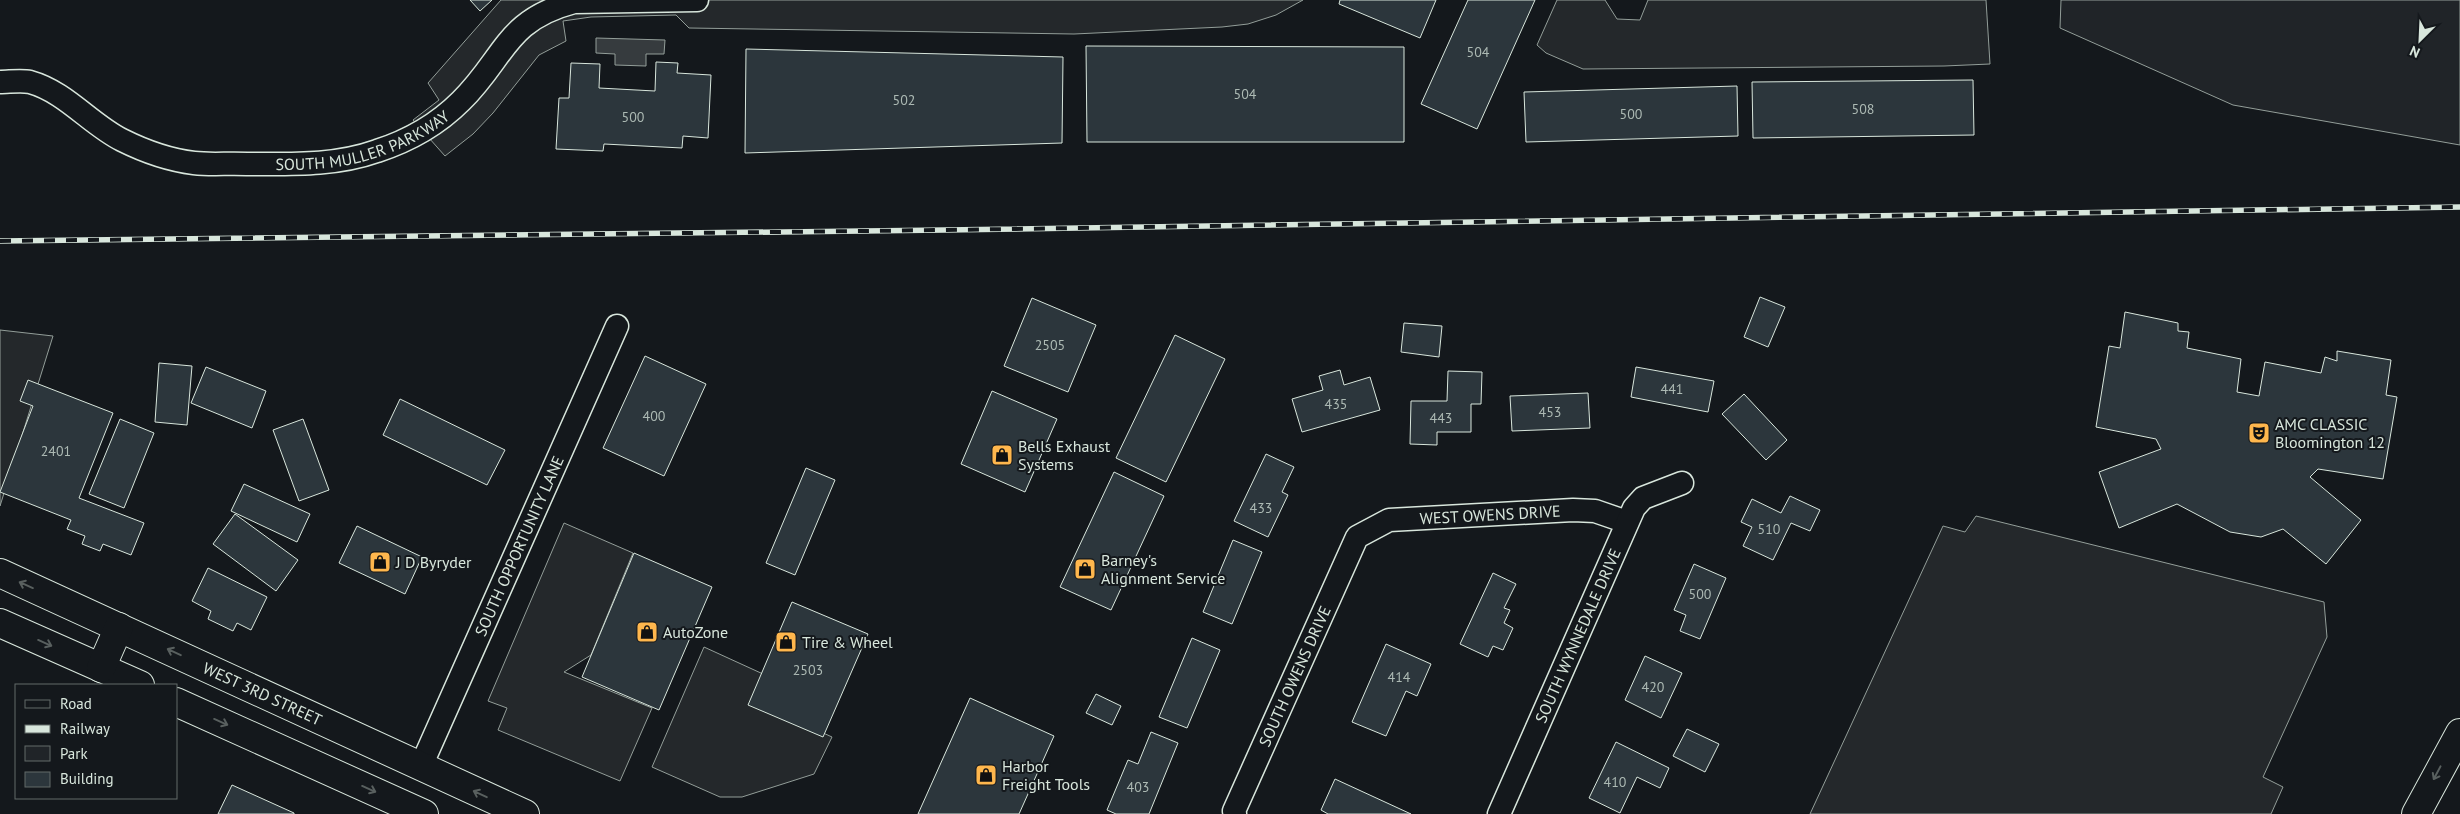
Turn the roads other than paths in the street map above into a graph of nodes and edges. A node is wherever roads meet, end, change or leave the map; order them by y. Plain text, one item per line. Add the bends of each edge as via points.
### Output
1 (697, 0) edge
2 (0, 82) edge
3 (617, 326) dead end
4 (1682, 484) dead end
5 (1627, 522) junction
6 (1357, 537) joint
7 (0, 573) edge
8 (0, 623) edge
9 (119, 627) junction
10 (101, 668) junction
11 (138, 684) edge
12 (178, 703) edge
13 (2460, 733) edge
14 (421, 766) junction
15 (424, 814) edge
16 (525, 814) edge
17 (1235, 814) edge
18 (1499, 814) edge
19 (2416, 814) edge

1 - 2 street, SOUTH MULLER PARKWAY via 574,2 554,7 514,33 463,100 443,118 392,146 331,162 195,163 167,158 122,140 46,89 28,82
3 - 14 street, SOUTH OPPORTUNITY LANE
4 - 5 street, SOUTH WYNNEDALE DRIVE via 1643,498
5 - 6 street, WEST OWENS DRIVE via 1595,511 1573,510 1389,520
5 - 18 street, SOUTH WYNNEDALE DRIVE
6 - 17 street, SOUTH OWENS DRIVE
9 -> 7 main road, WEST 3RD STREET
8 -> 10 main road
9 - 10 main road
14 -> 9 main road, WEST 3RD STREET
10 - 11 main road
12 -> 15 main road
13 -> 19 main road
16 -> 14 main road, WEST 3RD STREET

